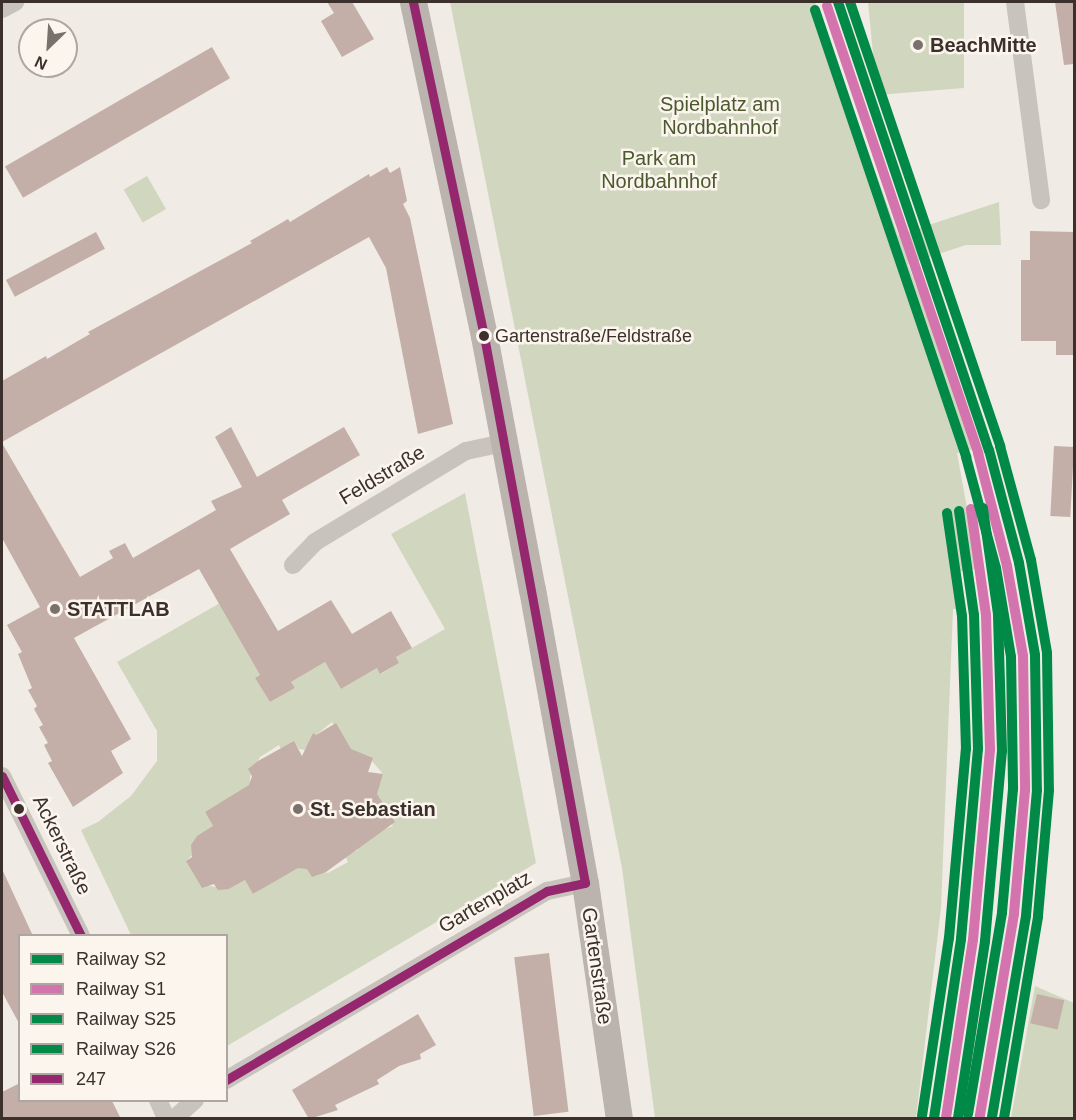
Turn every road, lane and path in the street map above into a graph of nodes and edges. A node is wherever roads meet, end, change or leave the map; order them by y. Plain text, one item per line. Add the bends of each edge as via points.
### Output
1 (15, 2) edge
2 (413, 2) edge
3 (1015, 2) edge
4 (2, 9) edge
5 (1041, 200) dead end
6 (504, 443) junction
7 (292, 565) dead end
8 (2, 776) edge
9 (585, 883) junction
10 (80, 934) edge
11 (228, 1079) edge
12 (158, 1102) edge
13 (194, 1102) edge
14 (166, 1119) edge
15 (175, 1119) edge
16 (619, 1119) edge

1 - 4 street
2 - 6 street, Gartenstraße
3 - 5 street
6 - 7 street, Feldstraße via 468,450 429,472 315,542
6 - 9 street, Gartenstraße
8 - 10 street, Ackerstraße
9 - 11 street, Gartenplatz via 547,891
9 - 16 street, Gartenstraße
12 - 14 street
13 - 15 street

